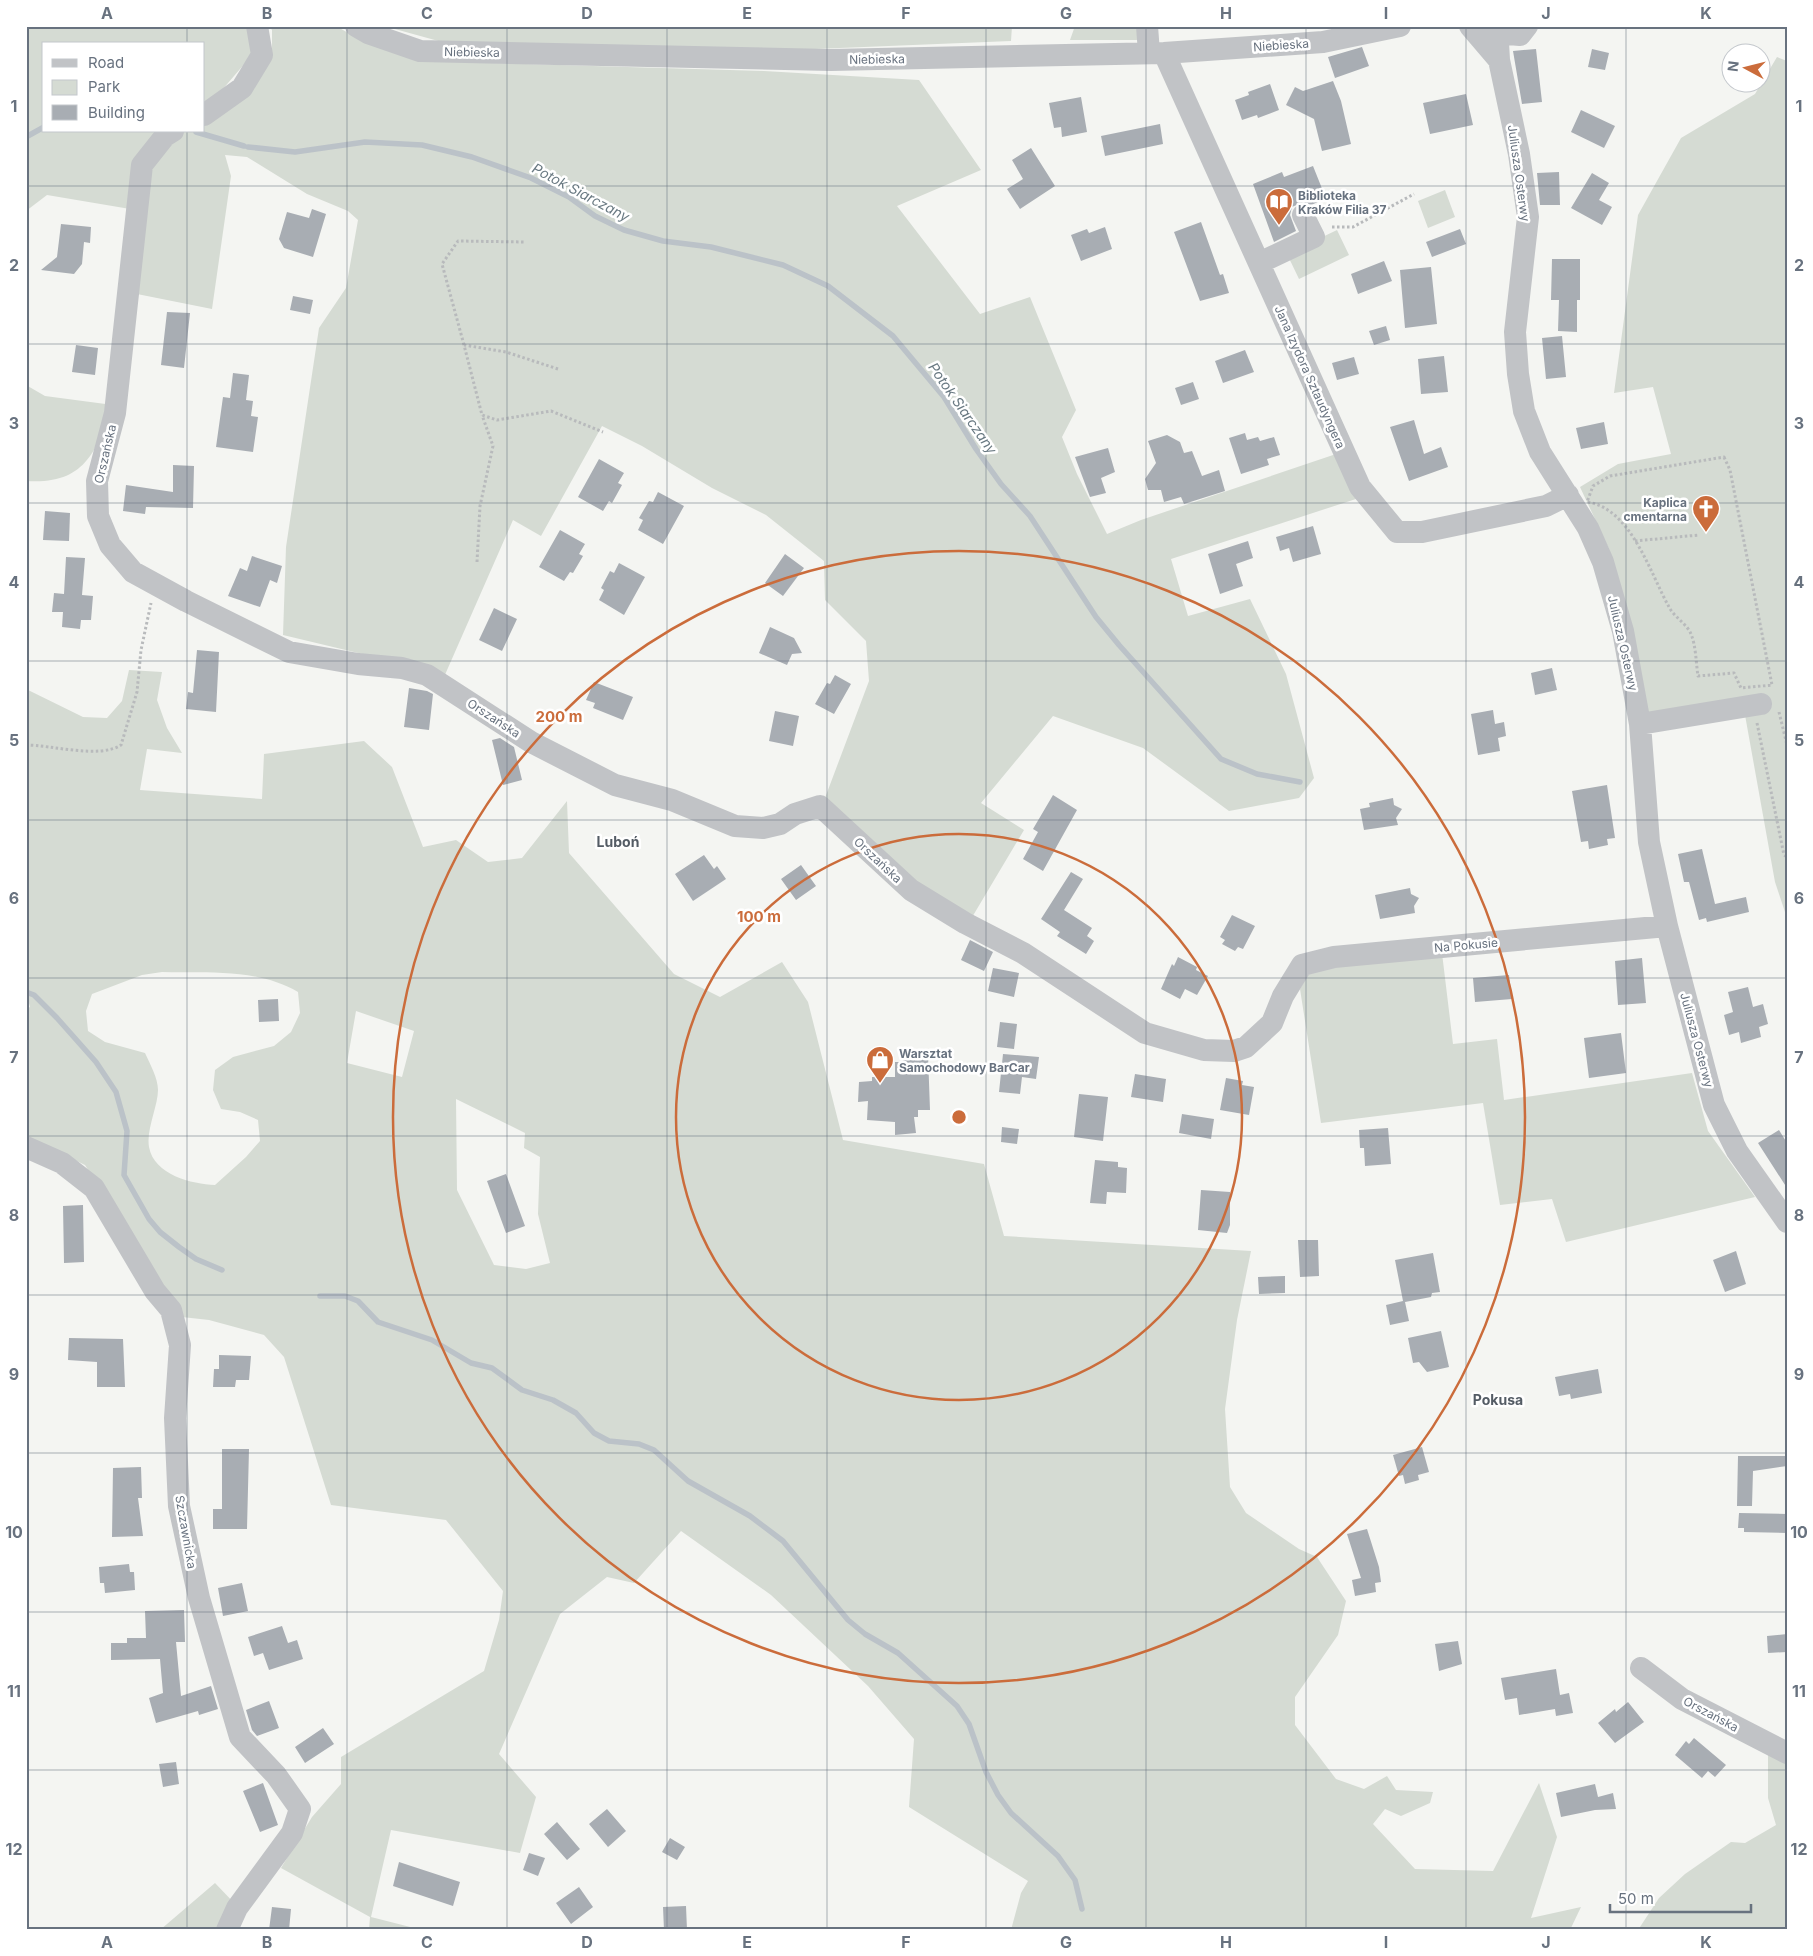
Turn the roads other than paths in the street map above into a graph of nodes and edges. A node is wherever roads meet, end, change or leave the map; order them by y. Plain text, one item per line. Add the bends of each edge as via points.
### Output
1 (257, 26) edge
2 (356, 26) edge
3 (1147, 26) edge
4 (1400, 26) edge
5 (1470, 26) edge
6 (1527, 26) edge
7 (1497, 30) edge
8 (1156, 53) junction
9 (1499, 60) junction
10 (205, 114) edge
11 (171, 132) edge
12 (1303, 215) dead end
13 (1259, 263) junction
14 (1568, 495) junction
15 (1757, 705) road end
16 (1640, 724) junction
17 (1667, 926) junction
18 (1283, 996) joint
19 (26, 1147) edge
20 (1787, 1222) edge
21 (1640, 1668) dead end
22 (1787, 1753) edge
23 (227, 1930) edge

1 - 10 street via 262,55 242,88
2 - 8 street, Niebieska via 420,51 831,60
3 - 8 street
4 - 8 street, Niebieska via 1323,42
5 - 9 street, Juliusza Osterwy
6 - 7 street via 1520,35
7 - 9 street, Juliusza Osterwy
8 - 13 street, Jana Izydora Sztaudyngera
9 - 14 street, Juliusza Osterwy via 1519,154 1528,217 1515,332 1518,374 1524,411 1540,452
11 - 18 street, Orszańska via 164,136 142,165 115,413 97,481 98,516 110,545 133,572 289,652 402,668 427,675 531,742 615,785 672,800 735,826 763,828 820,806 911,890 1024,953 1145,1032 1204,1050 1234,1051 1246,1047 1272,1022
12 - 13 street via 1314,236
13 - 14 street, Jana Izydora Sztaudyngera via 1360,487 1397,532 1422,532 1546,506
14 - 16 street, Juliusza Osterwy via 1603,562 1622,631
15 - 16 street
16 - 17 street, Juliusza Osterwy via 1649,842
17 - 18 street, Na Pokusie via 1334,957 1302,965
17 - 20 street, Juliusza Osterwy via 1714,1105 1737,1152
19 - 23 street, Szczawnicka via 62,1163 94,1188 155,1290 171,1310 180,1345 175,1418 179,1506 198,1598 240,1736 276,1775 300,1809 292,1833 237,1908
21 - 22 street, Orszańska via 1682,1699

